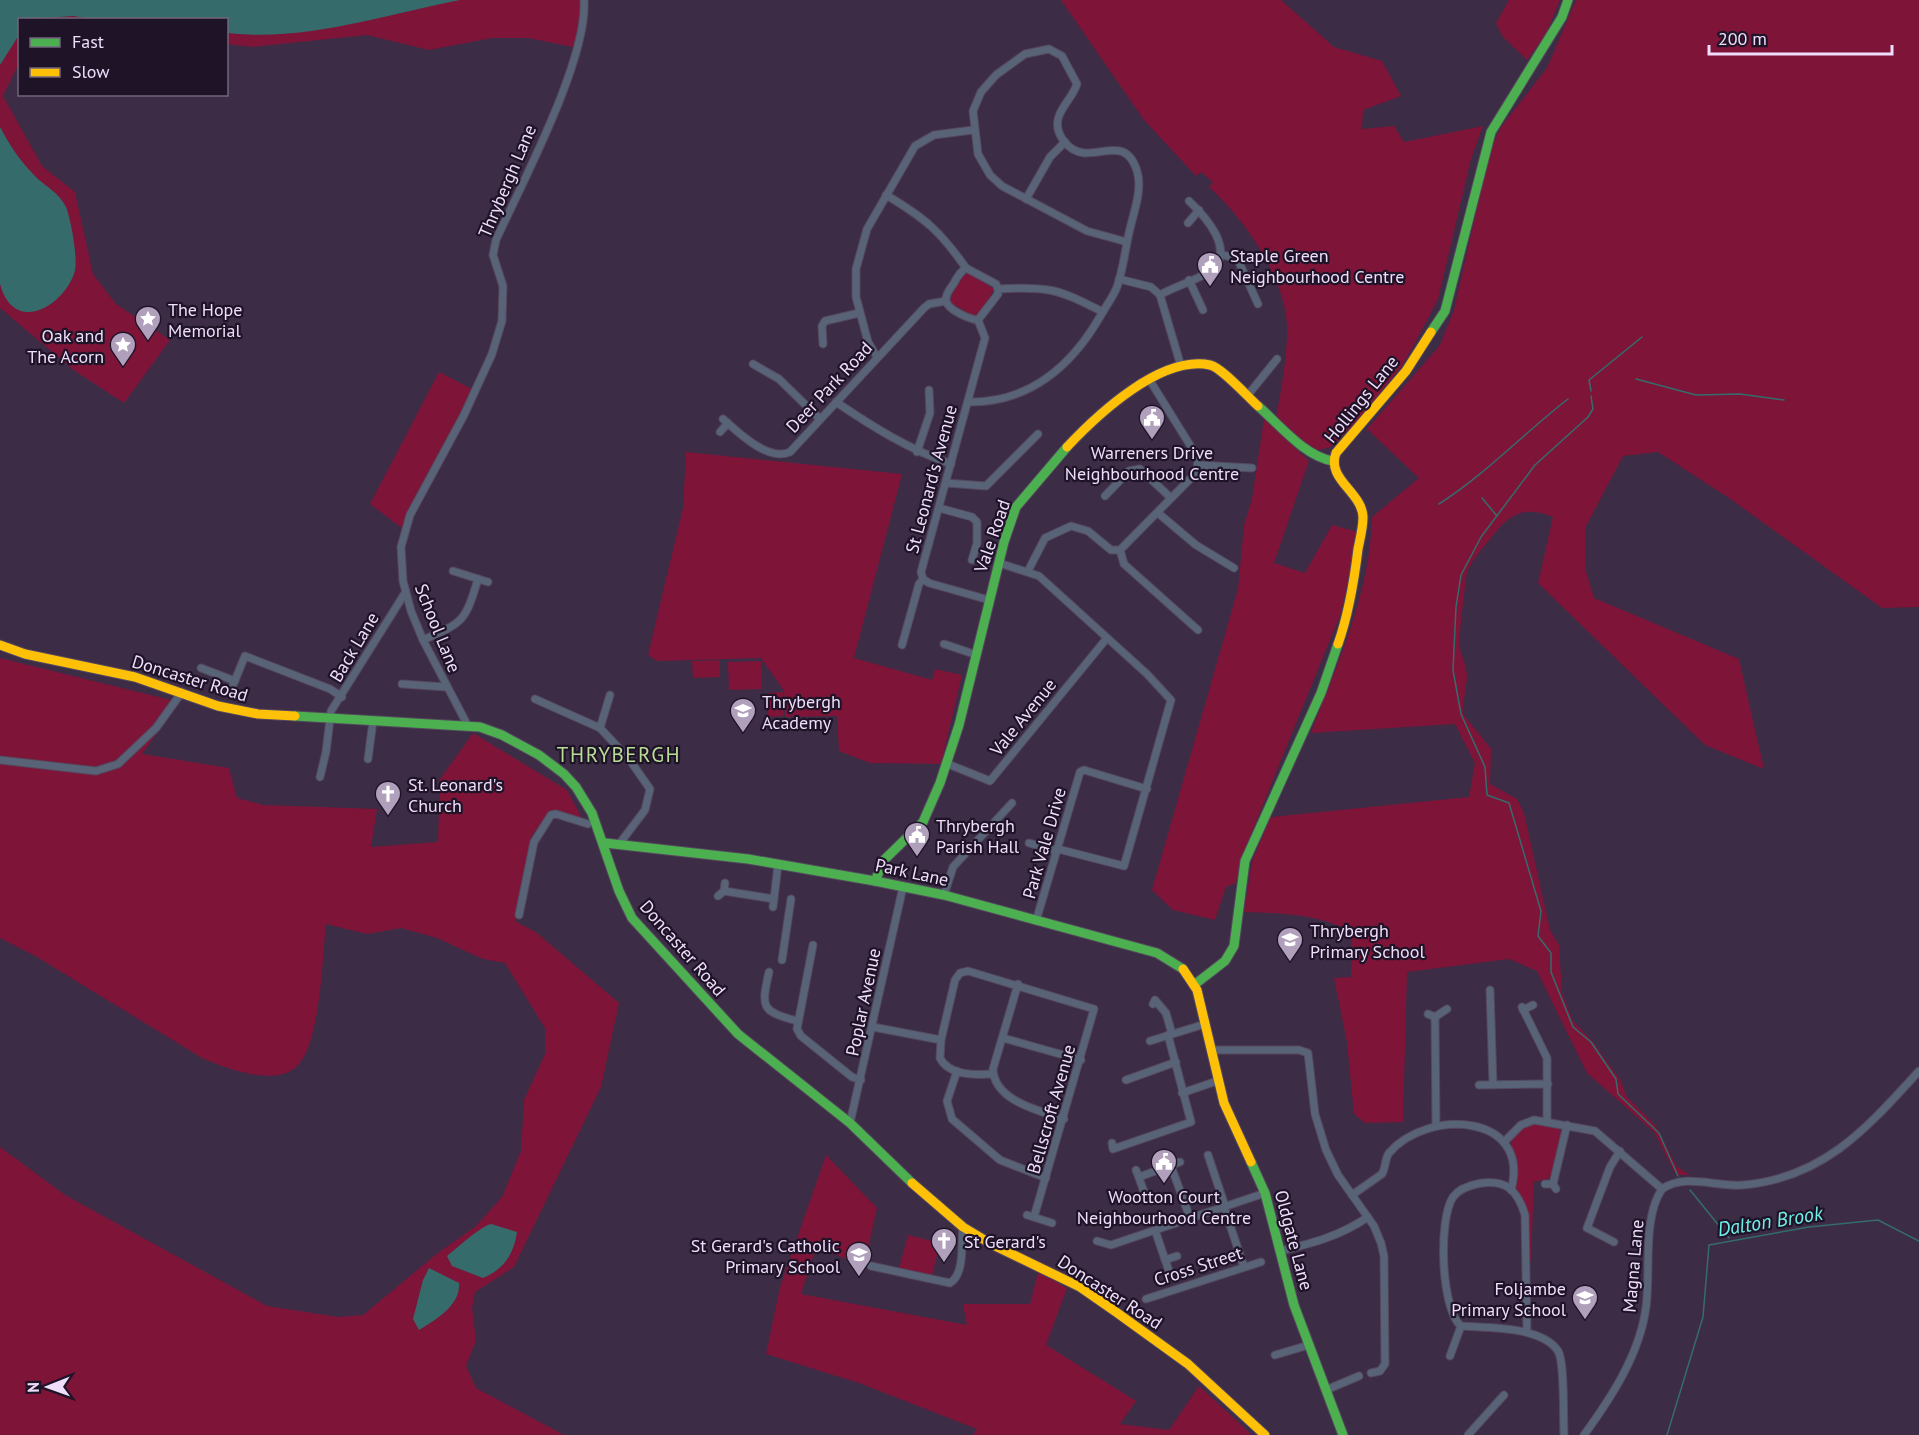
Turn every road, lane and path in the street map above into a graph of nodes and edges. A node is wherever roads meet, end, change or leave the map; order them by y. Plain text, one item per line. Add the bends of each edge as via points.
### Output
1 (584, 0) edge
2 (1568, 0) edge
3 (973, 129) junction
4 (1065, 142) junction
5 (886, 195) junction
6 (1026, 199) junction
7 (1189, 201) dead end
8 (1199, 210) junction
9 (1188, 223) dead end
10 (1127, 242) junction
11 (1221, 254) junction
12 (966, 268) junction
13 (1119, 279) junction
14 (1189, 280) junction
15 (998, 289) junction
16 (1160, 295) junction
17 (946, 301) junction
18 (1258, 304) dead end
19 (1203, 310) dead end
20 (1103, 312) junction
21 (859, 313) junction
22 (978, 320) junction
23 (823, 344) dead end
24 (877, 357) junction
25 (1277, 359) dead end
26 (1180, 363) junction
27 (753, 365) dead end
28 (1149, 379) junction
29 (929, 390) dead end
30 (1246, 396) junction
31 (836, 402) junction
32 (968, 402) junction
33 (820, 419) junction
34 (720, 432) dead end
35 (1038, 434) dead end
36 (917, 452) junction
37 (1333, 461) junction
38 (951, 464) junction
39 (1199, 465) junction
40 (1252, 468) dead end
41 (946, 483) junction
42 (1105, 496) dead end
43 (1171, 498) junction
44 (939, 508) junction
45 (1158, 513) junction
46 (402, 536) joint
47 (1120, 550) junction
48 (972, 560) dead end
49 (999, 563) junction
50 (1234, 568) dead end
51 (1028, 570) junction
52 (453, 571) dead end
53 (478, 579) junction
54 (923, 579) junction
55 (488, 582) dead end
56 (405, 593) junction
57 (988, 600) junction
58 (1198, 630) dead end
59 (1107, 638) junction
60 (423, 640) junction
61 (0, 645) edge
62 (902, 645) dead end
63 (944, 645) dead end
64 (974, 654) junction
65 (201, 668) dead end
66 (402, 684) dead end
67 (446, 687) junction
68 (182, 692) junction
69 (610, 695) dead end
70 (342, 697) junction
71 (536, 699) dead end
72 (330, 718) junction
73 (373, 721) junction
74 (468, 726) junction
75 (600, 728) junction
76 (368, 759) dead end
77 (0, 760) edge
78 (948, 764) junction
79 (320, 777) dead end
80 (1147, 789) junction
81 (1012, 803) dead end
82 (588, 824) dead end
83 (604, 843) junction
84 (620, 843) junction
85 (1029, 843) dead end
86 (1058, 850) junction
87 (778, 865) junction
88 (874, 881) junction
89 (903, 887) junction
90 (722, 890) dead end
91 (944, 895) junction
92 (774, 903) junction
93 (519, 915) dead end
94 (1036, 921) junction
95 (813, 945) dead end
96 (782, 960) dead end
97 (769, 972) dead end
98 (1018, 984) junction
99 (1194, 985) junction
100 (1490, 990) dead end
101 (1153, 1004) dead end
102 (1533, 1005) dead end
103 (1447, 1009) dead end
104 (797, 1021) junction
105 (1205, 1024) junction
106 (873, 1027) junction
107 (1170, 1034) junction
108 (1003, 1038) junction
109 (941, 1040) junction
110 (1150, 1041) dead end
111 (1211, 1050) junction
112 (1081, 1060) junction
113 (1176, 1062) junction
114 (957, 1071) junction
115 (1919, 1071) edge
116 (993, 1074) junction
117 (861, 1080) junction
118 (1126, 1080) dead end
119 (1217, 1081) junction
120 (1493, 1084) junction
121 (1548, 1084) junction
122 (1479, 1085) dead end
123 (1182, 1093) junction
124 (1064, 1119) junction
125 (1547, 1121) junction
126 (850, 1123) junction
127 (1567, 1125) junction
128 (1436, 1126) junction
129 (1504, 1142) junction
130 (1112, 1143) dead end
131 (1620, 1151) junction
132 (1208, 1155) dead end
133 (1180, 1162) dead end
134 (1171, 1166) junction
135 (1046, 1178) junction
136 (1551, 1185) dead end
137 (1662, 1189) junction
138 (1511, 1190) junction
139 (1265, 1193) junction
140 (1352, 1195) junction
141 (1146, 1197) dead end
142 (1224, 1207) junction
143 (1368, 1217) junction
144 (1190, 1218) junction
145 (1052, 1223) dead end
146 (963, 1227) junction
147 (1155, 1230) junction
148 (1097, 1242) dead end
149 (1614, 1242) dead end
150 (1280, 1251) junction
151 (1177, 1256) dead end
152 (1165, 1260) junction
153 (1261, 1262) dead end
154 (871, 1266) dead end
155 (1244, 1267) junction
156 (1171, 1276) dead end
157 (1146, 1299) dead end
158 (1461, 1326) junction
159 (1527, 1332) junction
160 (1310, 1345) junction
161 (1275, 1355) dead end
162 (1450, 1356) dead end
163 (1371, 1373) dead end
164 (1359, 1376) dead end
165 (1326, 1390) junction
166 (1504, 1395) dead end
167 (1265, 1435) edge
168 (1343, 1435) edge
169 (1468, 1435) edge
170 (1564, 1435) edge
171 (1584, 1435) edge

1 - 46 street, Thrybergh Lane via 583,27 559,98 496,240 494,263 504,297 492,354
2 - 37 street, Hollings Lane via 1562,17 1496,122 1444,311 1406,371
3 - 4 street via 976,101 988,82 1025,54 1049,49 1062,56 1076,79 1075,90 1059,116 1058,130
3 - 5 street via 934,135 915,147
3 - 6 street via 978,154 990,175
4 - 6 street via 1050,157
4 - 10 street via 1081,152 1121,151 1132,160 1139,184
5 - 12 street via 935,227
5 - 21 street via 858,255 855,283
6 - 10 street via 1087,231
7 - 8 street
8 - 9 street
8 - 11 street via 1209,221
10 - 13 street
11 - 14 street via 1210,271
11 - 18 street via 1238,260
12 - 15 street via 996,284
12 - 17 street via 960,272
13 - 16 street via 1151,287
13 - 20 street
14 - 16 street
14 - 19 street
15 - 20 street via 1049,288
15 - 22 street
16 - 26 street
17 - 22 street via 948,306
17 - 24 street, Deer Park Road via 924,308
20 - 32 street via 1078,352 1044,381 1003,398
21 - 23 street via 825,321
21 - 24 street
22 - 32 street, St Leonard's Avenue via 985,338
24 - 31 street, Deer Park Road
25 - 30 street
26 - 28 street, Vale Road
26 - 30 street, Vale Road via 1212,364
27 - 33 street via 779,380
28 - 39 street
28 - 49 street, Vale Road via 1103,412 1028,490 1011,519
29 - 36 street via 930,413
30 - 37 street, Vale Road via 1309,451
31 - 33 street, Deer Park Road
31 - 36 street
32 - 38 street, St Leonard's Avenue
33 - 34 street, Deer Park Road via 784,455 755,444 726,421
35 - 41 street via 986,486
36 - 38 street
37 - 99 street, Hollings Lane via 1335,472 1353,494 1363,516 1349,614 1321,693 1245,861 1234,946 1225,961
38 - 41 street, St Leonard's Avenue
39 - 40 street
39 - 43 street via 1197,472
41 - 44 street, St Leonard's Avenue
42 - 43 street via 1129,471 1140,469
43 - 45 street
44 - 48 street via 977,522
44 - 54 street, St Leonard's Avenue via 921,572
45 - 47 street
45 - 50 street via 1196,545
46 - 56 street, School Lane
47 - 51 street via 1111,550 1088,531 1071,526 1045,538
47 - 58 street via 1124,564
49 - 51 street
49 - 57 street, Vale Road
51 - 59 street
52 - 53 street
53 - 55 street
53 - 60 street via 464,618
54 - 57 street
54 - 62 street, St Leonard's Avenue
56 - 60 street, School Lane
56 - 70 street, Back Lane
57 - 64 street, Vale Road
59 - 78 street, Vale Avenue via 990,781
59 - 80 street via 1171,700
60 - 67 street, School Lane
61 - 68 street, Doncaster Road
63 - 64 street
64 - 78 street, Vale Road
65 - 70 street via 234,683 245,656
66 - 67 street
67 - 74 street, School Lane
68 - 72 street, Doncaster Road via 258,714
68 - 77 street via 156,728 118,764 96,771
69 - 75 street
70 - 72 street, Back Lane
71 - 75 street
72 - 73 street, Doncaster Road
72 - 79 street
73 - 74 street, Doncaster Road
73 - 76 street
74 - 83 street, Doncaster Road via 510,739 564,774 588,806
75 - 84 street via 650,789 645,810
78 - 88 street, Vale Road via 923,823 880,863
80 - 86 street via 1124,866
80 - 86 street, Park Vale Drive via 1082,770
81 - 91 street via 953,867
82 - 93 street via 551,815 534,842
83 - 84 street, Park Lane
83 - 126 street, Doncaster Road via 625,907 641,929 738,1034
84 - 87 street, Park Lane
85 - 86 street
86 - 94 street, Park Vale Drive
87 - 88 street, Park Lane
87 - 92 street
88 - 89 street, Park Lane
89 - 91 street, Park Lane
89 - 106 street, Poplar Avenue
90 - 92 street
91 - 94 street, Park Lane
92 - 96 street via 790,902
94 - 99 street, Park Lane via 1157,953 1182,968
95 - 104 street
97 - 104 street via 766,1008
98 - 108 street
98 - 109 street via 968,971 960,973
98 - 112 street, Bellscroft Avenue via 1094,1010
99 - 105 street, Oldgate Lane
100 - 120 street
101 - 107 street via 1155,1000 1164,1009
102 - 121 street via 1523,1009 1547,1058
103 - 128 street via 1431,1015
104 - 117 street via 801,1036
105 - 107 street
105 - 111 street, Oldgate Lane
106 - 109 street
106 - 117 street, Poplar Avenue
107 - 110 street
107 - 113 street
108 - 112 street
108 - 116 street
109 - 114 street via 939,1052 943,1063
111 - 119 street, Oldgate Lane
111 - 140 street via 1308,1053 1318,1130
112 - 124 street, Bellscroft Avenue
113 - 118 street
113 - 123 street
114 - 116 street
114 - 135 street via 947,1101 952,1119 1000,1160
115 - 137 street via 1886,1108 1845,1144 1802,1173 1742,1185 1677,1181
116 - 124 street via 998,1085 1029,1108
117 - 126 street, Poplar Avenue
119 - 123 street
119 - 139 street, Oldgate Lane via 1231,1122
120 - 121 street
120 - 122 street
121 - 125 street
123 - 130 street via 1191,1122 1113,1149
124 - 135 street, Bellscroft Avenue
125 - 127 street
125 - 129 street via 1528,1121
126 - 146 street, Doncaster Road
127 - 131 street via 1595,1131
127 - 136 street
128 - 129 street via 1482,1128
128 - 140 street via 1399,1143 1386,1155 1382,1174
129 - 138 street via 1515,1166
131 - 137 street
131 - 149 street via 1587,1228 1588,1232
132 - 142 street
133 - 134 street
134 - 141 street via 1137,1173
134 - 144 street
135 - 145 street, Bellscroft Avenue via 1030,1216
137 - 171 street, Magna Lane via 1652,1214 1643,1324 1621,1377
138 - 158 street via 1495,1184 1472,1185 1459,1192 1449,1207 1445,1224 1446,1292 1452,1316
138 - 159 street via 1525,1215
139 - 142 street
139 - 150 street, Oldgate Lane
140 - 143 street
142 - 144 street
142 - 155 street
143 - 150 street via 1325,1241
143 - 163 street via 1384,1256 1385,1364 1380,1371
144 - 147 street
146 - 154 street via 960,1271 950,1283
146 - 167 street, Doncaster Road via 1064,1279 1116,1312 1188,1364
147 - 148 street via 1111,1245
147 - 152 street
150 - 160 street, Oldgate Lane via 1294,1305
151 - 152 street
152 - 156 street
153 - 155 street, Cross Street
155 - 157 street, Cross Street
158 - 159 street
158 - 162 street
159 - 170 street via 1554,1346 1561,1358
160 - 161 street
160 - 165 street, Oldgate Lane
164 - 165 street
165 - 168 street, Oldgate Lane
166 - 169 street

